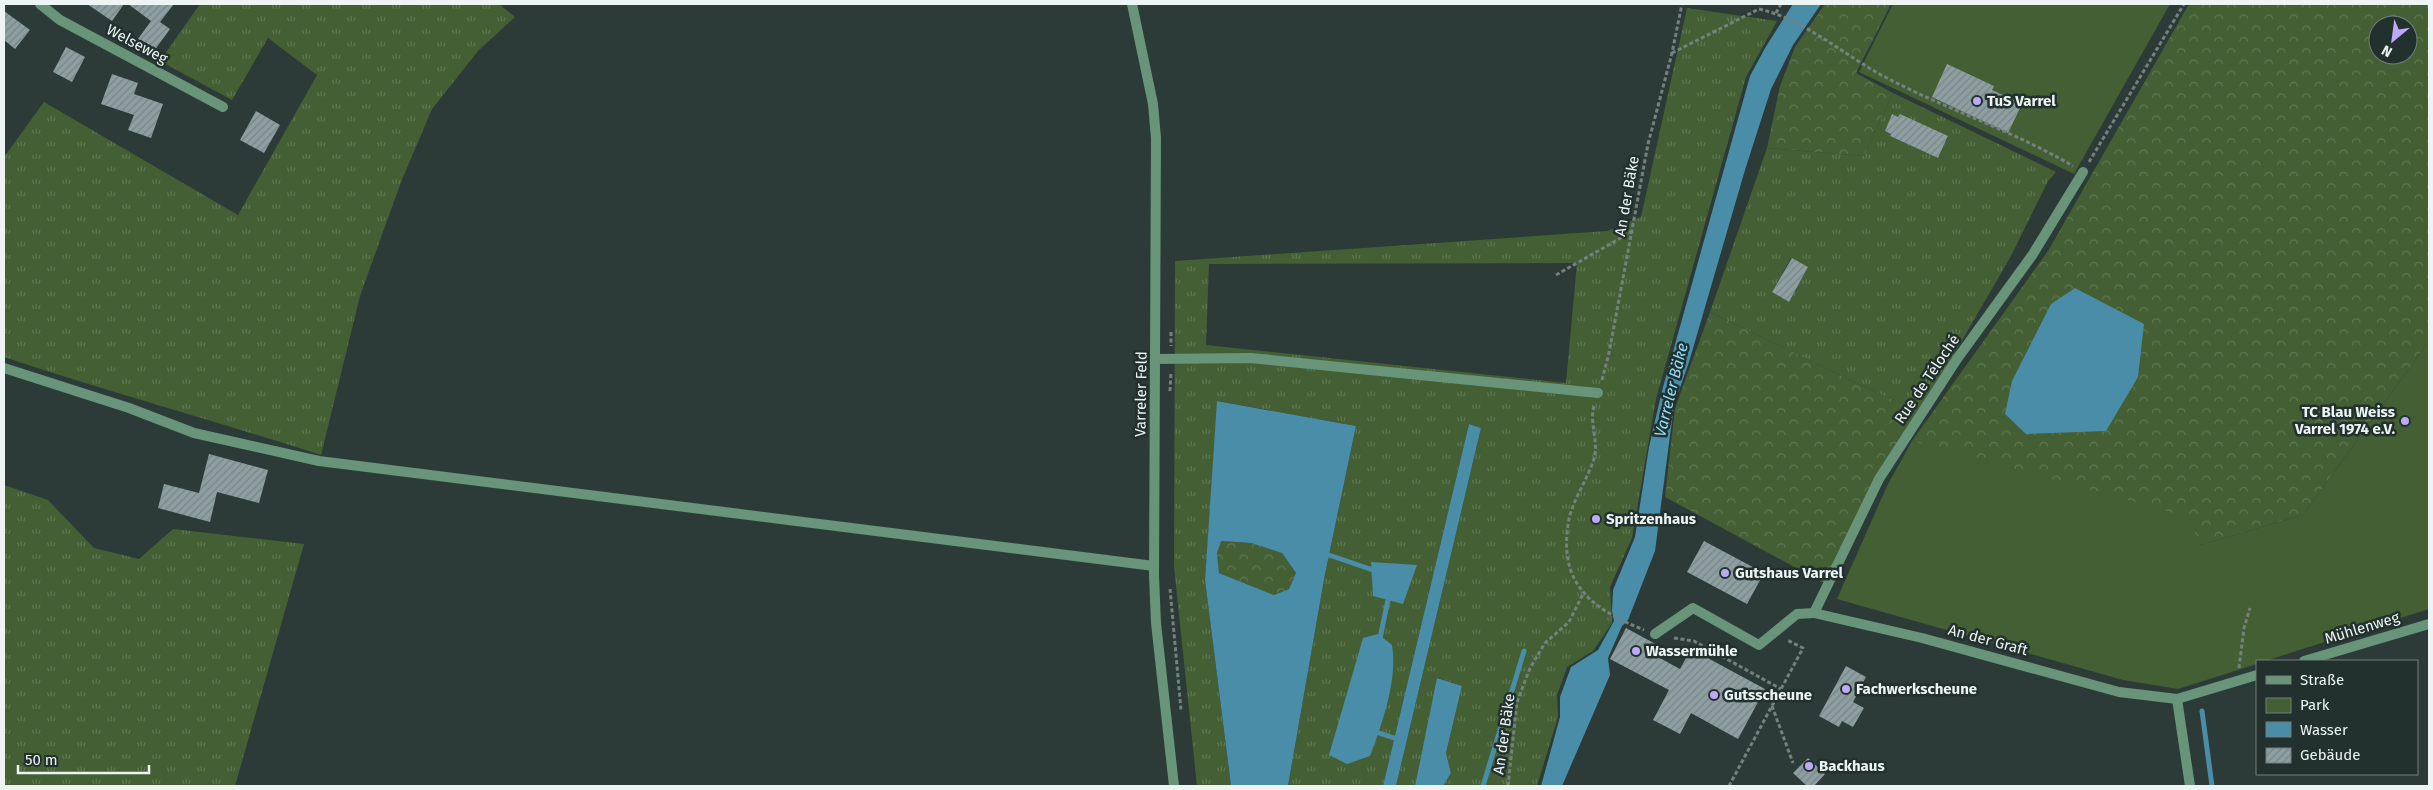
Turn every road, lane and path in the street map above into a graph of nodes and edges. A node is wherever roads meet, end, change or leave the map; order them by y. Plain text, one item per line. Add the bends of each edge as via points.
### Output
1 (40, 4) edge
2 (1132, 4) edge
3 (1682, 4) edge
4 (1781, 4) edge
5 (2184, 4) edge
6 (1776, 13) junction
7 (1672, 53) junction
8 (223, 107) dead end
9 (2082, 172) junction
10 (1633, 231) junction
11 (1556, 275) dead end
12 (1156, 359) junction
13 (4, 368) edge
14 (1598, 393) joint
15 (1592, 412) dead end
16 (1154, 566) junction
17 (1170, 588) dead end
18 (1583, 594) junction
19 (2250, 608) dead end
20 (1814, 613) junction
21 (2429, 624) edge
22 (1655, 634) junction
23 (1782, 638) dead end
24 (2307, 660) edge
25 (2256, 675) edge
26 (2239, 681) junction
27 (1781, 688) junction
28 (2177, 699) junction
29 (1772, 705) junction
30 (1182, 717) dead end
31 (1793, 763) dead end
32 (1174, 786) edge
33 (1508, 786) edge
34 (1729, 786) edge
35 (2190, 786) edge

1 - 8 street, Welseweg via 60,20
2 - 12 street, Varreler Feld via 1153,104 1156,138
3 - 7 path, An der Bäke
4 - 6 path
5 - 9 path
6 - 7 path via 1759,9
6 - 9 path via 1877,72
7 - 10 path, An der Bäke via 1648,144
9 - 20 street, Rue de Téloché via 2033,254 1956,359 1879,479
10 - 11 path
10 - 14 path, An der Bäke
12 - 14 street via 1251,358
12 - 16 street, Varreler Feld
13 - 16 street via 129,408 194,433 319,461
15 - 18 path via 1595,456 1569,518 1570,570
16 - 32 street, Varreler Feld via 1156,623
17 - 30 path
18 - 22 path via 1609,614
18 - 33 path, An der Bäke via 1569,622 1545,644 1530,668 1517,702
19 - 26 path via 2240,652
20 - 22 street via 1797,614 1759,645 1693,608
20 - 28 street, An der Graft via 1922,638 2119,692
21 - 24 street, Mühlenweg
22 - 27 path via 1694,641
23 - 27 path via 1803,648
25 - 26 street
26 - 28 street
27 - 29 path
28 - 35 street
29 - 31 path
29 - 34 path

